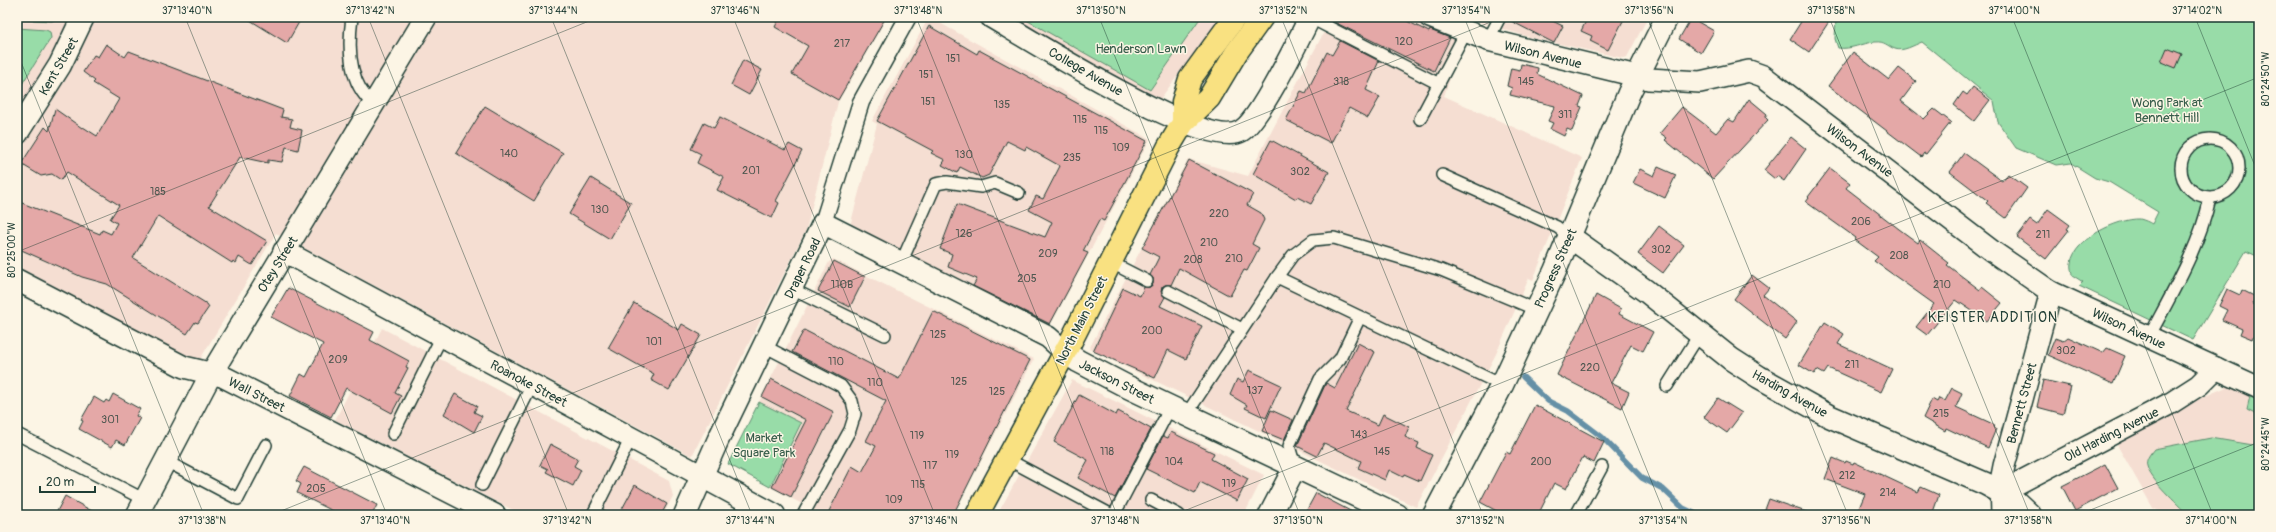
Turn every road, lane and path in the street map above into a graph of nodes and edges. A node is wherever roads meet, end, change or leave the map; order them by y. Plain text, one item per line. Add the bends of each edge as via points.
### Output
1 (83, 17) edge
2 (352, 17) edge
3 (426, 17) edge
4 (908, 17) edge
5 (991, 17) edge
6 (1235, 17) edge
7 (1262, 17) edge
8 (1310, 17) edge
9 (1430, 17) edge
10 (1500, 17) edge
11 (1667, 17) edge
12 (1466, 32) junction
13 (1488, 40) junction
14 (1637, 76) junction
15 (1439, 84) junction
16 (373, 104) junction
17 (1420, 119) dead end
18 (1182, 123) junction
19 (17, 133) edge
20 (1442, 175) dead end
21 (1019, 192) dead end
22 (2210, 198) junction
23 (823, 223) junction
24 (1570, 237) junction
25 (284, 251) junction
26 (1110, 262) junction
27 (901, 263) junction
28 (1277, 277) junction
29 (17, 280) edge
30 (1147, 281) dead end
31 (792, 288) junction
32 (1168, 291) dead end
33 (2051, 292) junction
34 (1537, 310) junction
35 (1360, 317) junction
36 (1242, 329) junction
37 (885, 335) dead end
38 (1699, 335) junction
39 (442, 336) junction
40 (2149, 337) junction
41 (764, 346) junction
42 (1065, 352) junction
43 (2216, 368) junction
44 (211, 374) junction
45 (532, 384) junction
46 (1502, 385) junction
47 (1667, 386) dead end
48 (2259, 388) edge
49 (1178, 412) junction
50 (17, 434) edge
51 (393, 434) dead end
52 (631, 438) junction
53 (266, 445) dead end
54 (1007, 459) junction
55 (166, 461) junction
56 (1295, 467) junction
57 (1602, 467) dead end
58 (702, 476) junction
59 (482, 485) dead end
60 (2001, 492) junction
61 (1151, 500) dead end
62 (141, 508) edge
63 (597, 514) edge
64 (495, 515) edge
65 (685, 515) edge
66 (774, 515) edge
67 (803, 515) edge
68 (977, 515) edge
69 (1113, 515) edge
70 (1179, 515) edge
71 (1270, 515) edge
72 (1397, 515) edge
73 (1434, 515) edge
74 (1576, 515) edge
75 (2002, 515) edge
76 (2030, 515) edge

1 - 19 street, Kent Street via 60,65
2 - 16 lane via 350,49 353,71 359,89
3 - 16 street, Otey Street
4 - 23 street, Draper Road via 861,102
5 - 18 street, College Avenue via 1147,106
6 - 18 main road, North Main Street via 1190,79 1183,102
7 - 18 main road, North Main Street via 1236,53 1209,98
8 - 15 lane
8 - 18 street, College Avenue via 1258,112 1241,131 1232,134
9 - 12 street, Wilson Avenue
10 - 13 lane
11 - 14 street, Progress Street
12 - 13 street, Wilson Avenue
12 - 15 lane
13 - 14 street, Wilson Avenue
14 - 24 street, Progress Street
14 - 33 street, Wilson Avenue via 1687,82 1711,80 1749,71 1763,76
15 - 17 lane
16 - 25 street, Otey Street
18 - 26 main road, North Main Street
20 - 24 lane via 1557,227
21 - 27 lane via 995,183 981,187 947,182 936,184
22 - 22 lane via 2223,195 2233,187 2240,168 2238,158 2229,146 2217,139 2197,141 2189,147 2183,155 2181,170 2185,184 2192,191
22 - 40 lane via 2204,226 2193,253
23 - 27 street, Jackson Street
23 - 31 street, Draper Road
24 - 34 street, Progress Street
24 - 38 street, Harding Avenue via 1646,291
25 - 39 street, Roanoke Street
25 - 44 street, Otey Street
26 - 30 lane
26 - 42 main road, North Main Street
27 - 42 street, Jackson Street via 1048,337
28 - 34 lane via 1293,255 1313,240 1334,238 1441,270
28 - 35 lane
28 - 36 lane
29 - 44 street, Wall Street via 178,364
31 - 37 lane
31 - 41 street, Draper Road
32 - 36 lane
33 - 40 street, Wilson Avenue
33 - 60 street, Bennett Street via 2004,466
34 - 46 street, Progress Street
35 - 46 lane
35 - 56 lane via 1340,359 1320,379 1289,446
36 - 49 lane
38 - 47 lane
38 - 60 street, Harding Avenue via 1759,378 1829,416
39 - 45 street, Roanoke Street
39 - 51 lane
40 - 43 street, Wilson Avenue
41 - 58 street, Draper Road
41 - 67 lane via 841,386 852,401 854,414 850,430
42 - 49 street, Jackson Street
42 - 54 main road, North Main Street
43 - 48 street, Wilson Avenue
43 - 60 street, Old Harding Avenue via 2199,385 2171,403
44 - 55 street, Otey Street
44 - 64 street, Wall Street via 222,376
45 - 52 street, Roanoke Street
45 - 59 lane
46 - 73 street, Progress Street
49 - 56 street, Jackson Street
49 - 69 lane
50 - 62 lane
52 - 58 street, Roanoke Street
52 - 63 lane
53 - 55 lane via 238,499
54 - 68 main road, North Main Street
54 - 69 lane
55 - 62 street, Otey Street
56 - 71 street
56 - 72 street, Jackson Street
57 - 74 lane
58 - 65 street, Draper Road
58 - 66 street, Roanoke Street
60 - 75 street, Bennett Street
60 - 76 street, Harding Avenue
61 - 70 lane

